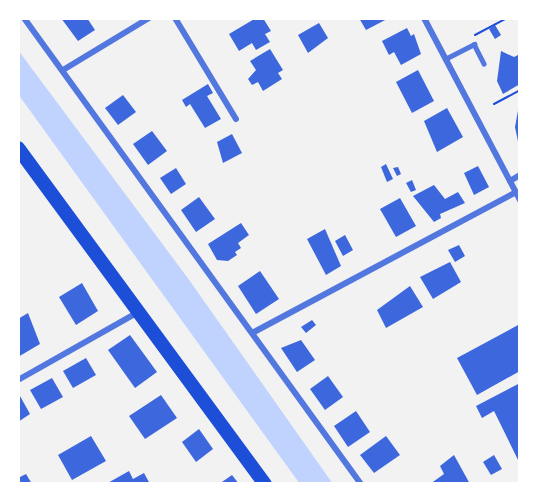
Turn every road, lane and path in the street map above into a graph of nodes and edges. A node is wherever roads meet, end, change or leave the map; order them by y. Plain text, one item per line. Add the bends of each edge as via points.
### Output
1 (24, 18) edge
2 (149, 18) edge
3 (175, 18) edge
4 (424, 18) edge
5 (507, 18) edge
6 (471, 38) dead end
7 (445, 59) junction
8 (484, 64) dead end
9 (63, 70) junction
10 (520, 90) edge
11 (494, 104) dead end
12 (236, 118) dead end
13 (18, 148) edge
14 (520, 175) edge
15 (510, 181) junction
16 (516, 192) junction
17 (520, 200) edge
18 (139, 311) junction
19 (254, 332) junction
20 (18, 380) edge
21 (265, 484) edge
22 (361, 484) edge

1 - 9 street
2 - 9 street
3 - 12 street
4 - 7 street
5 - 6 path
7 - 8 lane via 474,44
7 - 15 street
9 - 19 street
10 - 11 path
13 - 18 main road
14 - 15 street
15 - 16 street
16 - 17 street
16 - 19 street
18 - 20 street
18 - 21 main road
19 - 22 street

